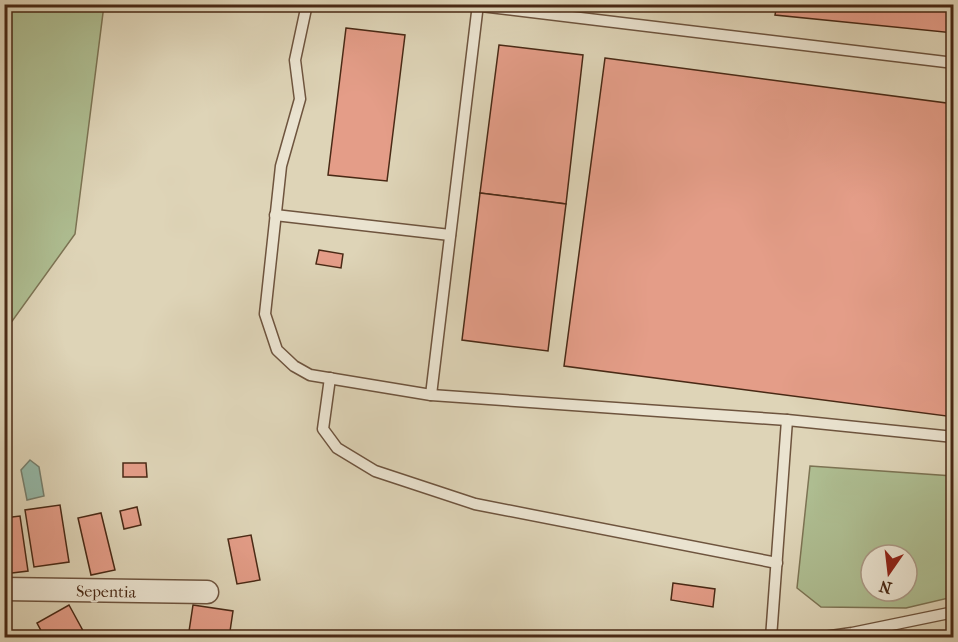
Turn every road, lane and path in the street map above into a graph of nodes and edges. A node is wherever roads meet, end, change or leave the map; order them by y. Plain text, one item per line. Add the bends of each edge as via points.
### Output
1 (307, 4) edge
2 (464, 4) edge
3 (478, 5) edge
4 (954, 63) edge
5 (275, 216) junction
6 (450, 235) junction
7 (330, 378) junction
8 (431, 395) junction
9 (787, 420) junction
10 (954, 437) edge
11 (777, 563) junction
12 (4, 589) edge
13 (207, 592) dead end
14 (954, 612) edge
15 (771, 638) edge
16 (817, 638) edge

1 - 5 lane via 295,60 300,99 280,166
2 - 3 lane
3 - 4 lane
3 - 6 lane
5 - 6 lane
5 - 7 lane via 265,314 278,350 294,366 310,375
6 - 8 lane
7 - 8 lane
7 - 11 lane via 323,429 337,448 375,471 475,504
8 - 9 lane
9 - 10 lane
9 - 11 lane
11 - 15 lane
12 - 13 street, Sepentia
14 - 16 lane

